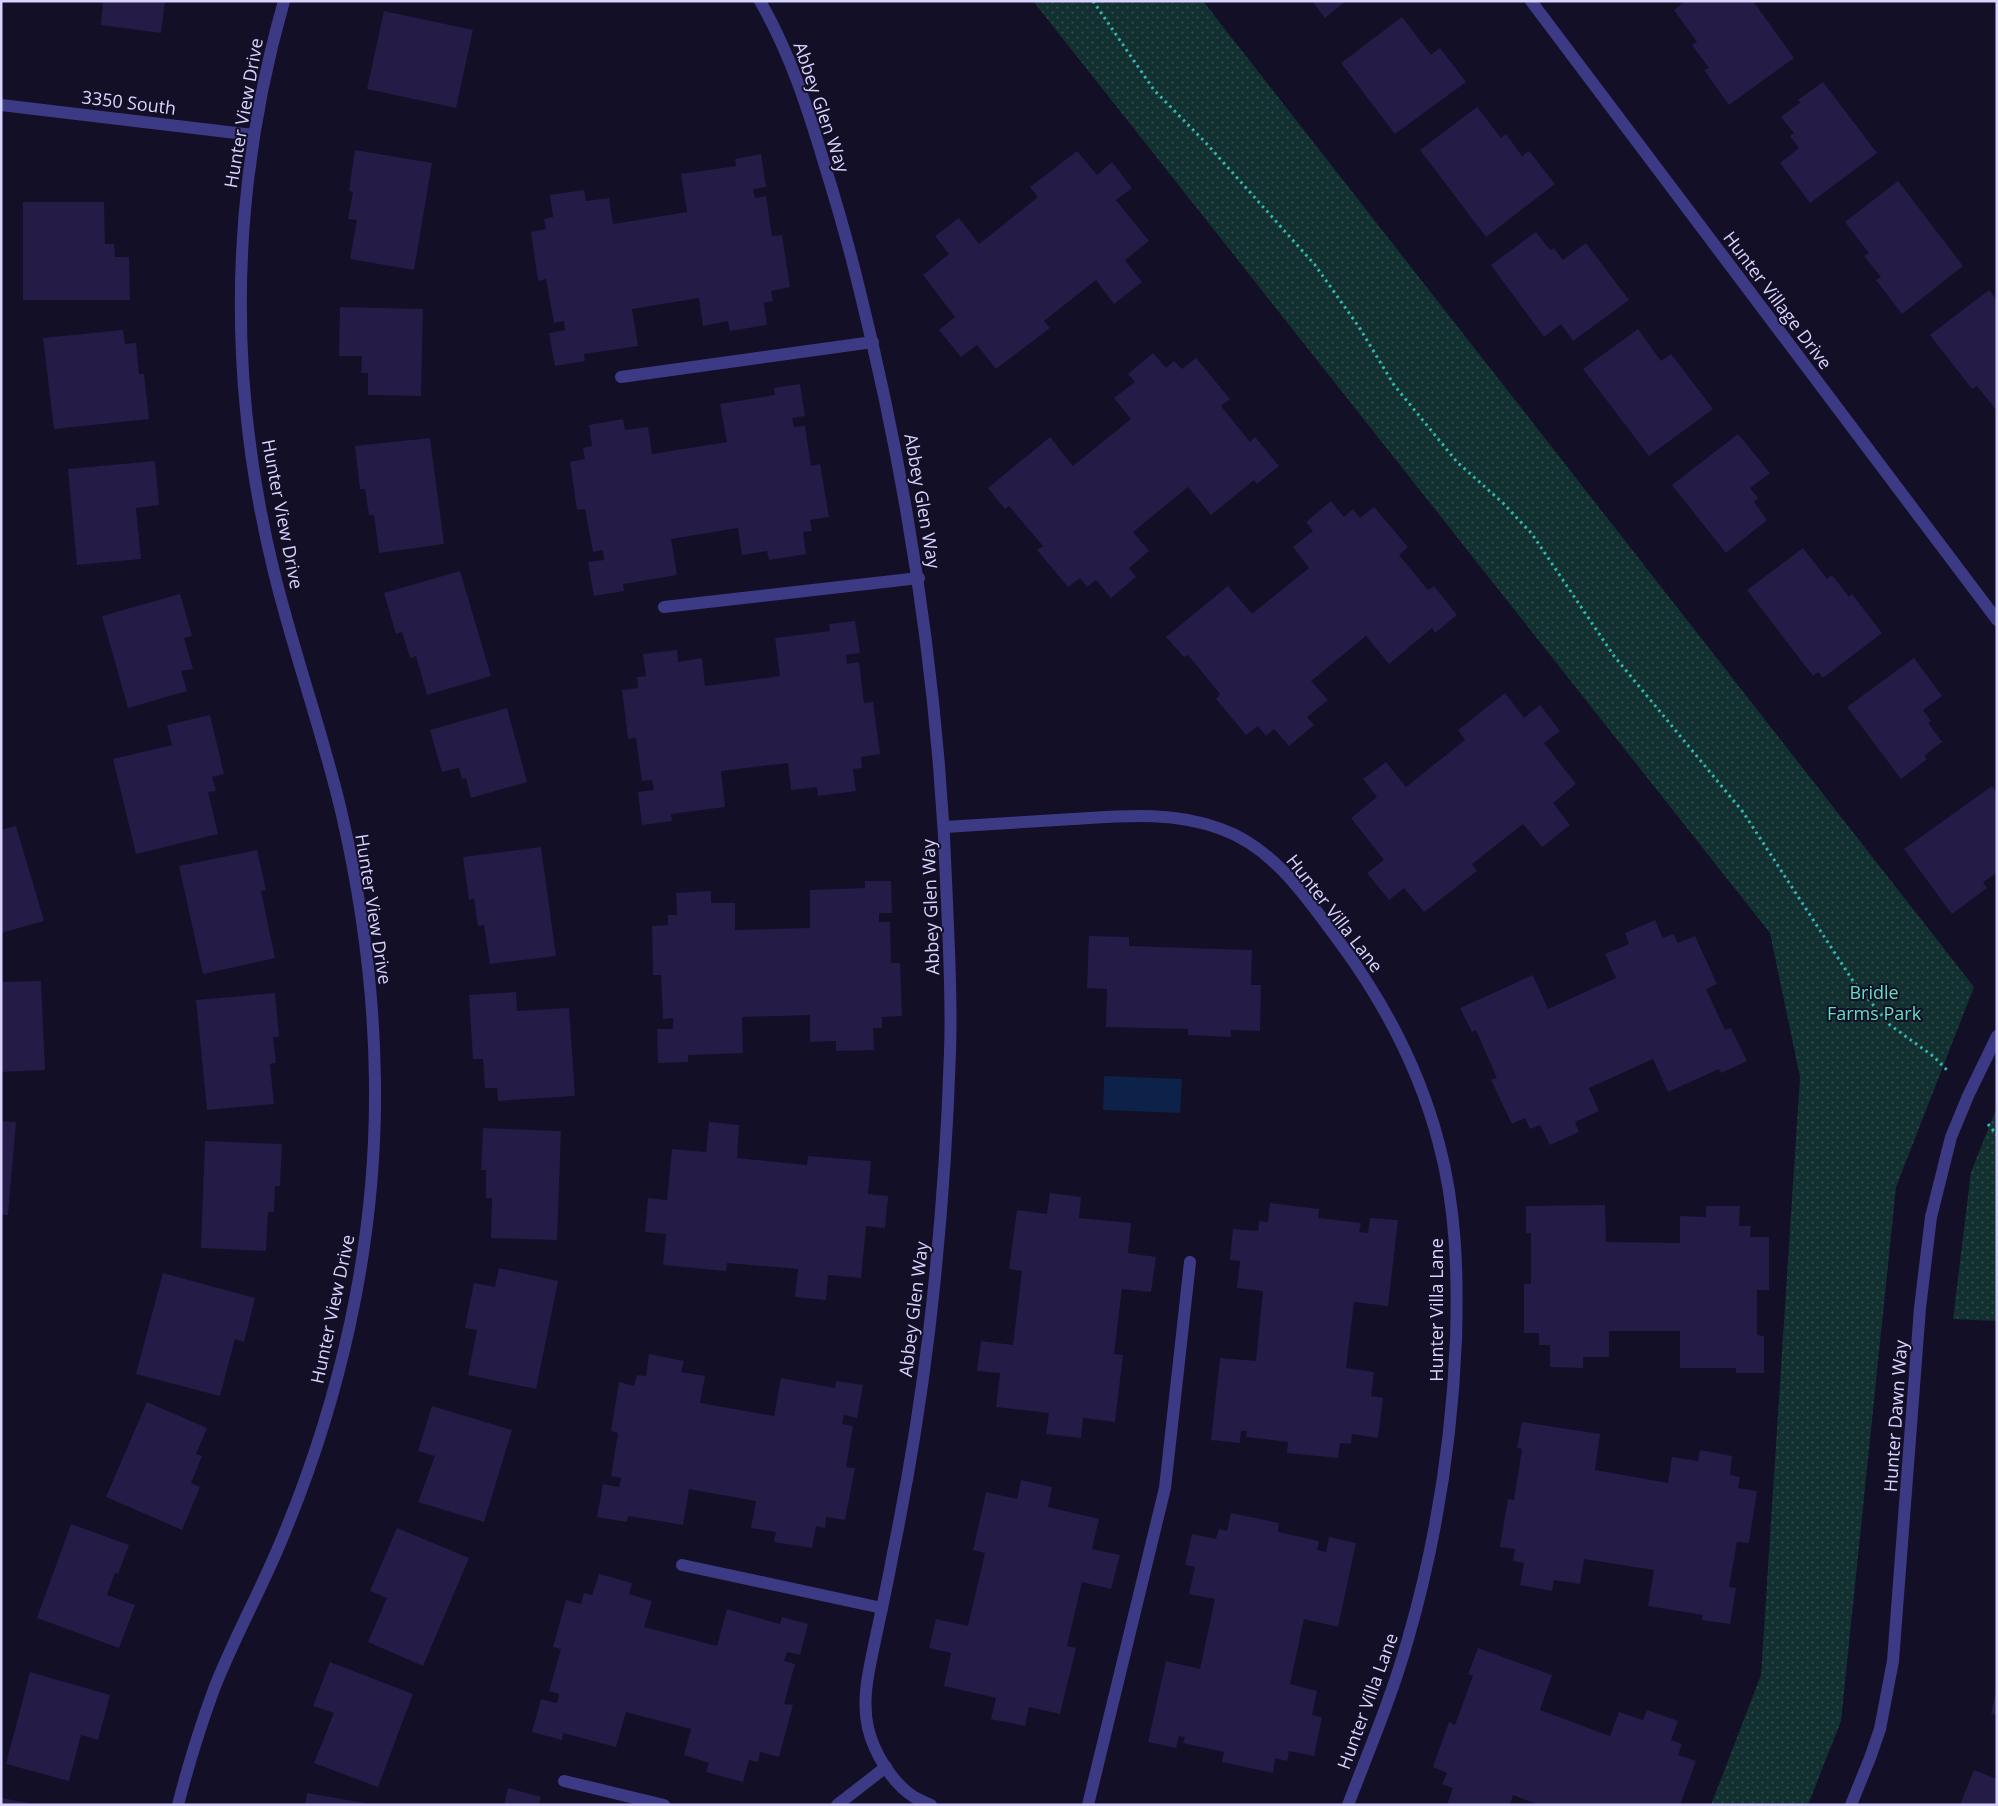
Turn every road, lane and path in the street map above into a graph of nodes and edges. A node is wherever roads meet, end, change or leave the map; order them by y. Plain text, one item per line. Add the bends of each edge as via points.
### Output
1 (284, 1) edge
2 (760, 1) edge
3 (1093, 1) edge
4 (1531, 1) edge
5 (1, 105) edge
6 (253, 135) junction
7 (873, 342) junction
8 (622, 377) dead end
9 (919, 578) junction
10 (664, 608) dead end
11 (1997, 620) edge
12 (945, 826) junction
13 (1997, 1036) edge
14 (1944, 1065) dead end
15 (1190, 1262) dead end
16 (682, 1565) dead end
17 (882, 1608) junction
18 (886, 1767) junction
19 (564, 1781) dead end
20 (178, 1805) edge
21 (664, 1805) edge
22 (837, 1805) edge
23 (931, 1805) edge
24 (1088, 1805) edge
25 (1348, 1805) edge
26 (1851, 1805) edge

1 - 6 street, Hunter View Drive
2 - 7 street, Abbey Glen Way via 792,66 816,134
3 - 14 path via 1154,90 1315,265 1359,327 1394,385 1457,462 1532,534 1614,656 1743,812 1853,981 1890,1025
4 - 11 street, Hunter Village Drive
5 - 6 street, 3350 South
6 - 20 street, Hunter View Drive via 244,218 240,302 244,388 255,479 274,571 342,813 360,906 375,1082 373,1167 364,1251 348,1336 326,1418 276,1552 215,1686
7 - 8 street
7 - 9 street, Abbey Glen Way via 895,440
9 - 10 street
9 - 12 street, Abbey Glen Way
12 - 17 street, Abbey Glen Way via 950,1048 944,1182 924,1367 906,1488
12 - 25 street, Hunter Villa Lane via 1160,816 1222,829 1252,844 1280,868 1364,975 1397,1033 1422,1088 1450,1196 1456,1252 1457,1303 1451,1417 1440,1501 1425,1576 1408,1640
13 - 26 street, Hunter Dawn Way via 1952,1137 1931,1217 1921,1299 1893,1661 1880,1729
15 - 24 street via 1165,1488
16 - 17 street
17 - 18 street, Abbey Glen Way via 866,1682 865,1705 868,1728
18 - 22 street
18 - 23 street, Abbey Glen Way via 913,1797
19 - 21 street

